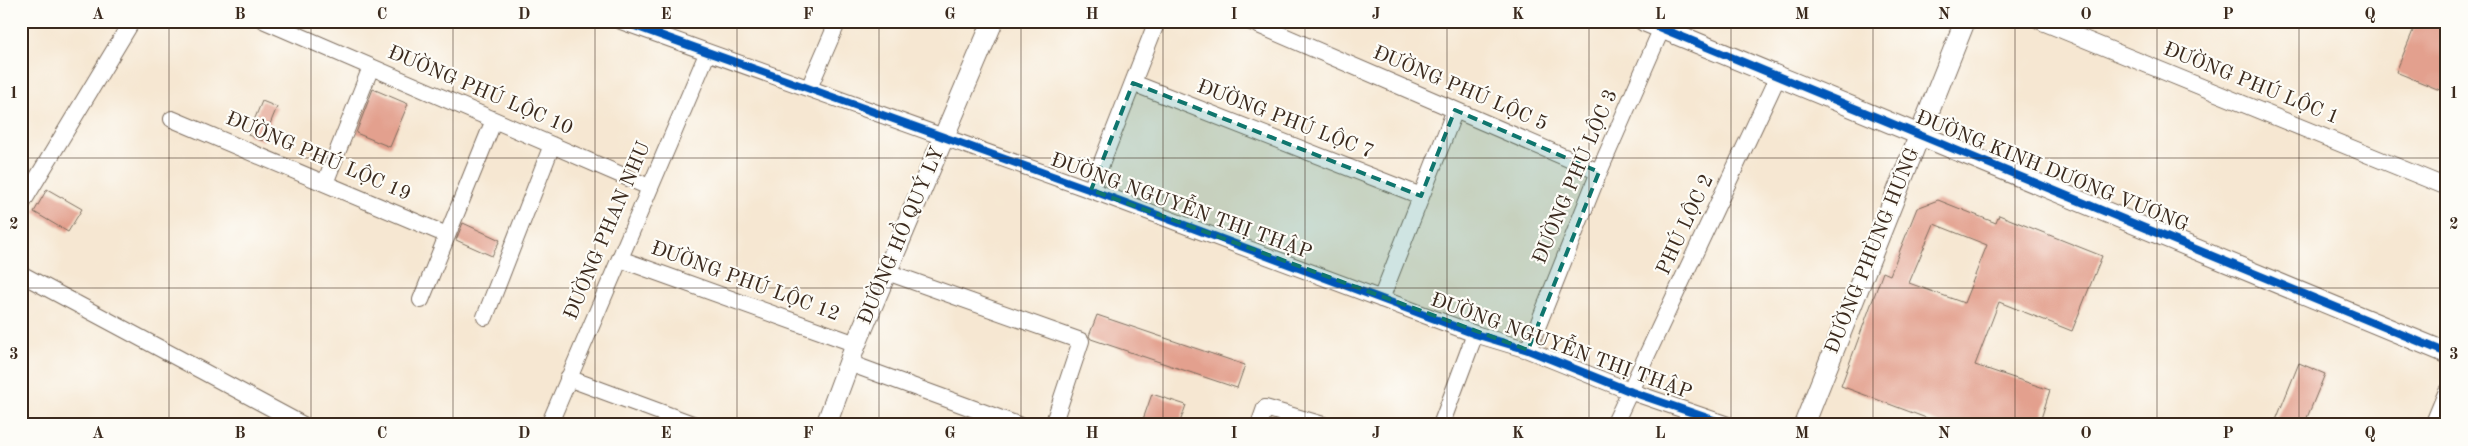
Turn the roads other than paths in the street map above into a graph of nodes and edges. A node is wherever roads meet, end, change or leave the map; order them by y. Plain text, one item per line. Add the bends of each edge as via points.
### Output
1 (132, 21) edge
2 (266, 21) edge
3 (621, 21) edge
4 (838, 21) edge
5 (992, 21) edge
6 (1157, 21) edge
7 (1249, 21) edge
8 (1965, 21) edge
9 (2040, 21) edge
10 (1657, 24) edge
11 (707, 54) junction
12 (371, 67) junction
13 (1778, 76) junction
14 (1132, 83) junction
15 (809, 88) junction
16 (1455, 110) junction
17 (172, 119) dead end
18 (494, 120) junction
19 (1920, 134) junction
20 (944, 137) junction
21 (552, 145) junction
22 (1599, 172) junction
23 (325, 183) junction
24 (2447, 186) edge
25 (649, 187) junction
26 (1090, 190) junction
27 (1421, 196) junction
28 (21, 205) edge
29 (447, 235) junction
30 (620, 259) junction
31 (887, 272) junction
32 (21, 274) edge
33 (1381, 299) junction
34 (421, 300) dead end
35 (485, 317) dead end
36 (1475, 334) junction
37 (1528, 350) junction
38 (2447, 353) edge
39 (852, 354) junction
40 (568, 378) junction
41 (2447, 391) edge
42 (1632, 392) junction
43 (303, 425) edge
44 (549, 425) edge
45 (695, 425) edge
46 (826, 425) edge
47 (1018, 425) edge
48 (1053, 425) edge
49 (1259, 425) edge
50 (1323, 425) edge
51 (1441, 425) edge
52 (1614, 425) edge
53 (1728, 425) edge
54 (1804, 425) edge
55 (2433, 425) edge

1 - 28 street
2 - 12 street, ĐƯỜNG PHÚ LỘC 10
3 - 11 street, ĐƯỜNG NGUYỄN THỊ THẬP
4 - 15 street
5 - 20 street, ĐƯỜNG HỒ QUÝ LY
6 - 14 street
7 - 16 street, ĐƯỜNG PHÚ LỘC 5
8 - 19 street, ĐƯỜNG PHÙNG HƯNG
9 - 24 street, ĐƯỜNG PHÚ LỘC 1
10 - 13 street, ĐƯỜNG KINH DƯƠNG VƯƠNG
10 - 22 street, ĐƯỜNG PHÚ LỘC 3
11 - 15 street, ĐƯỜNG NGUYỄN THỊ THẬP
11 - 25 street, ĐƯỜNG PHAN NHU
12 - 18 street, ĐƯỜNG PHÚ LỘC 10
12 - 23 street
13 - 19 street, ĐƯỜNG KINH DƯƠNG VƯƠNG
13 - 42 street, PHÚ LỘC 2
14 - 26 street
14 - 27 street, ĐƯỜNG PHÚ LỘC 7
15 - 20 street, ĐƯỜNG NGUYỄN THỊ THẬP
16 - 22 street, ĐƯỜNG PHÚ LỘC 5
16 - 27 street
17 - 23 street, ĐƯỜNG PHÚ LỘC 19
18 - 21 street, ĐƯỜNG PHÚ LỘC 10
18 - 29 street
19 - 38 street, ĐƯỜNG KINH DƯƠNG VƯƠNG
19 - 54 street, ĐƯỜNG PHÙNG HƯNG
20 - 26 street, ĐƯỜNG NGUYỄN THỊ THẬP
20 - 31 street, ĐƯỜNG HỒ QUÝ LY
21 - 25 street, ĐƯỜNG PHÚ LỘC 10
21 - 35 street
22 - 37 street, ĐƯỜNG PHÚ LỘC 3
23 - 29 street, ĐƯỜNG PHÚ LỘC 19
25 - 30 street, ĐƯỜNG PHAN NHU
26 - 33 street, ĐƯỜNG NGUYỄN THỊ THẬP
27 - 33 street
29 - 34 street
30 - 39 street, ĐƯỜNG PHÚ LỘC 12
30 - 40 street, ĐƯỜNG PHAN NHU
31 - 39 street, ĐƯỜNG HỒ QUÝ LY
31 - 48 street via 1081,342
32 - 43 street
33 - 36 street, ĐƯỜNG NGUYỄN THỊ THẬP
36 - 37 street, ĐƯỜNG NGUYỄN THỊ THẬP
36 - 51 street
37 - 42 street, ĐƯỜNG NGUYỄN THỊ THẬP
39 - 46 street, ĐƯỜNG HỒ QUÝ LY
39 - 47 street, ĐƯỜNG PHÚ LỘC 12
40 - 44 street, ĐƯỜNG PHAN NHU
40 - 45 street
41 - 55 street
42 - 52 street, PHÚ LỘC 2
42 - 53 street, ĐƯỜNG NGUYỄN THỊ THẬP
49 - 50 street via 1265,408

